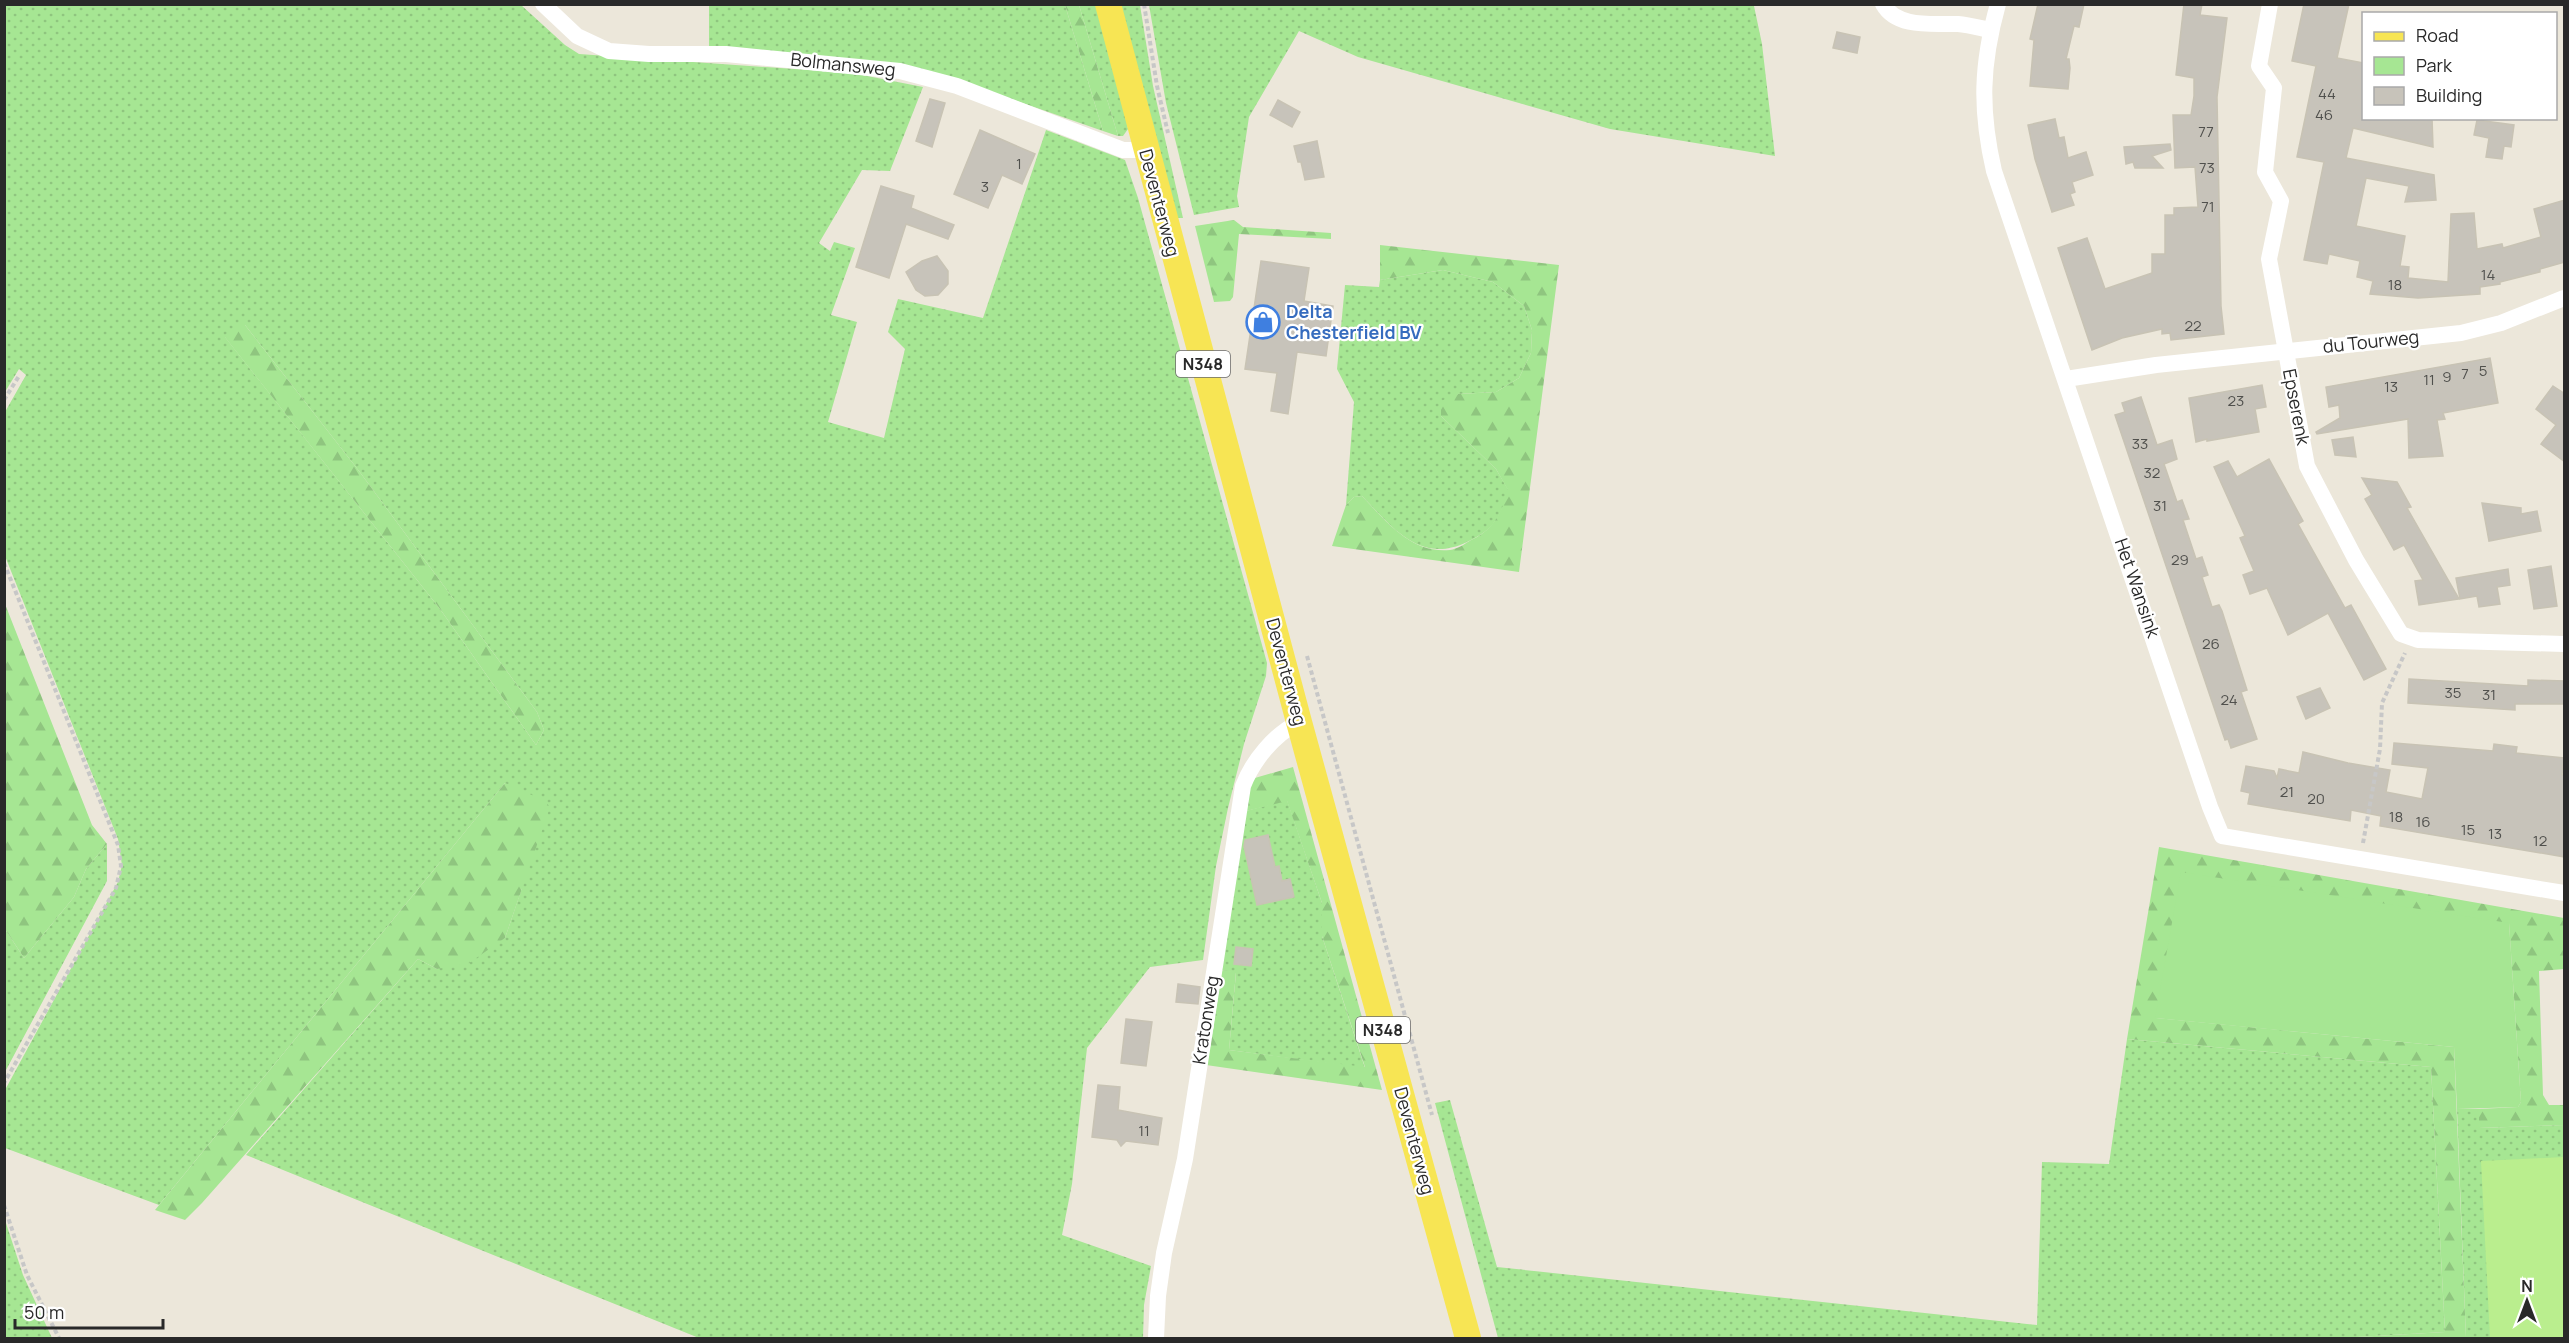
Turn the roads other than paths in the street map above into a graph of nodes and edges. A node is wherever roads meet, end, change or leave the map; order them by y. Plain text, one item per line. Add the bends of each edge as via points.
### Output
1 (543, 4) edge
2 (1107, 4) edge
3 (1882, 4) edge
4 (1998, 4) edge
5 (2270, 4) edge
6 (1990, 30) junction
7 (1145, 150) junction
8 (2565, 298) edge
9 (2284, 351) junction
10 (2066, 379) junction
11 (2565, 644) edge
12 (1299, 722) junction
13 (2565, 893) edge
14 (1156, 1338) edge
15 (1468, 1338) edge

1 - 7 street, Bolmansweg via 577,36 609,51 726,54 900,70 957,86 1124,150
2 - 7 main road, Deventerweg / N348
3 - 6 street via 1890,14 1903,20
4 - 6 street, Het Wansink
5 - 9 street, Epserenk via 2259,66 2274,88 2265,172 2281,201 2269,259
6 - 10 street, Het Wansink via 1984,66 1988,144
7 - 12 main road, Deventerweg / N348
8 - 9 street, du Tourweg via 2501,323 2461,333
9 - 10 street, du Tourweg
9 - 11 street, Epserenk via 2307,465 2396,629 2411,638
10 - 13 street, Het Wansink via 2222,836
12 - 14 street, Kratonweg via 1266,749 1243,786 1185,1159 1164,1254
12 - 15 main road, Deventerweg / N348

